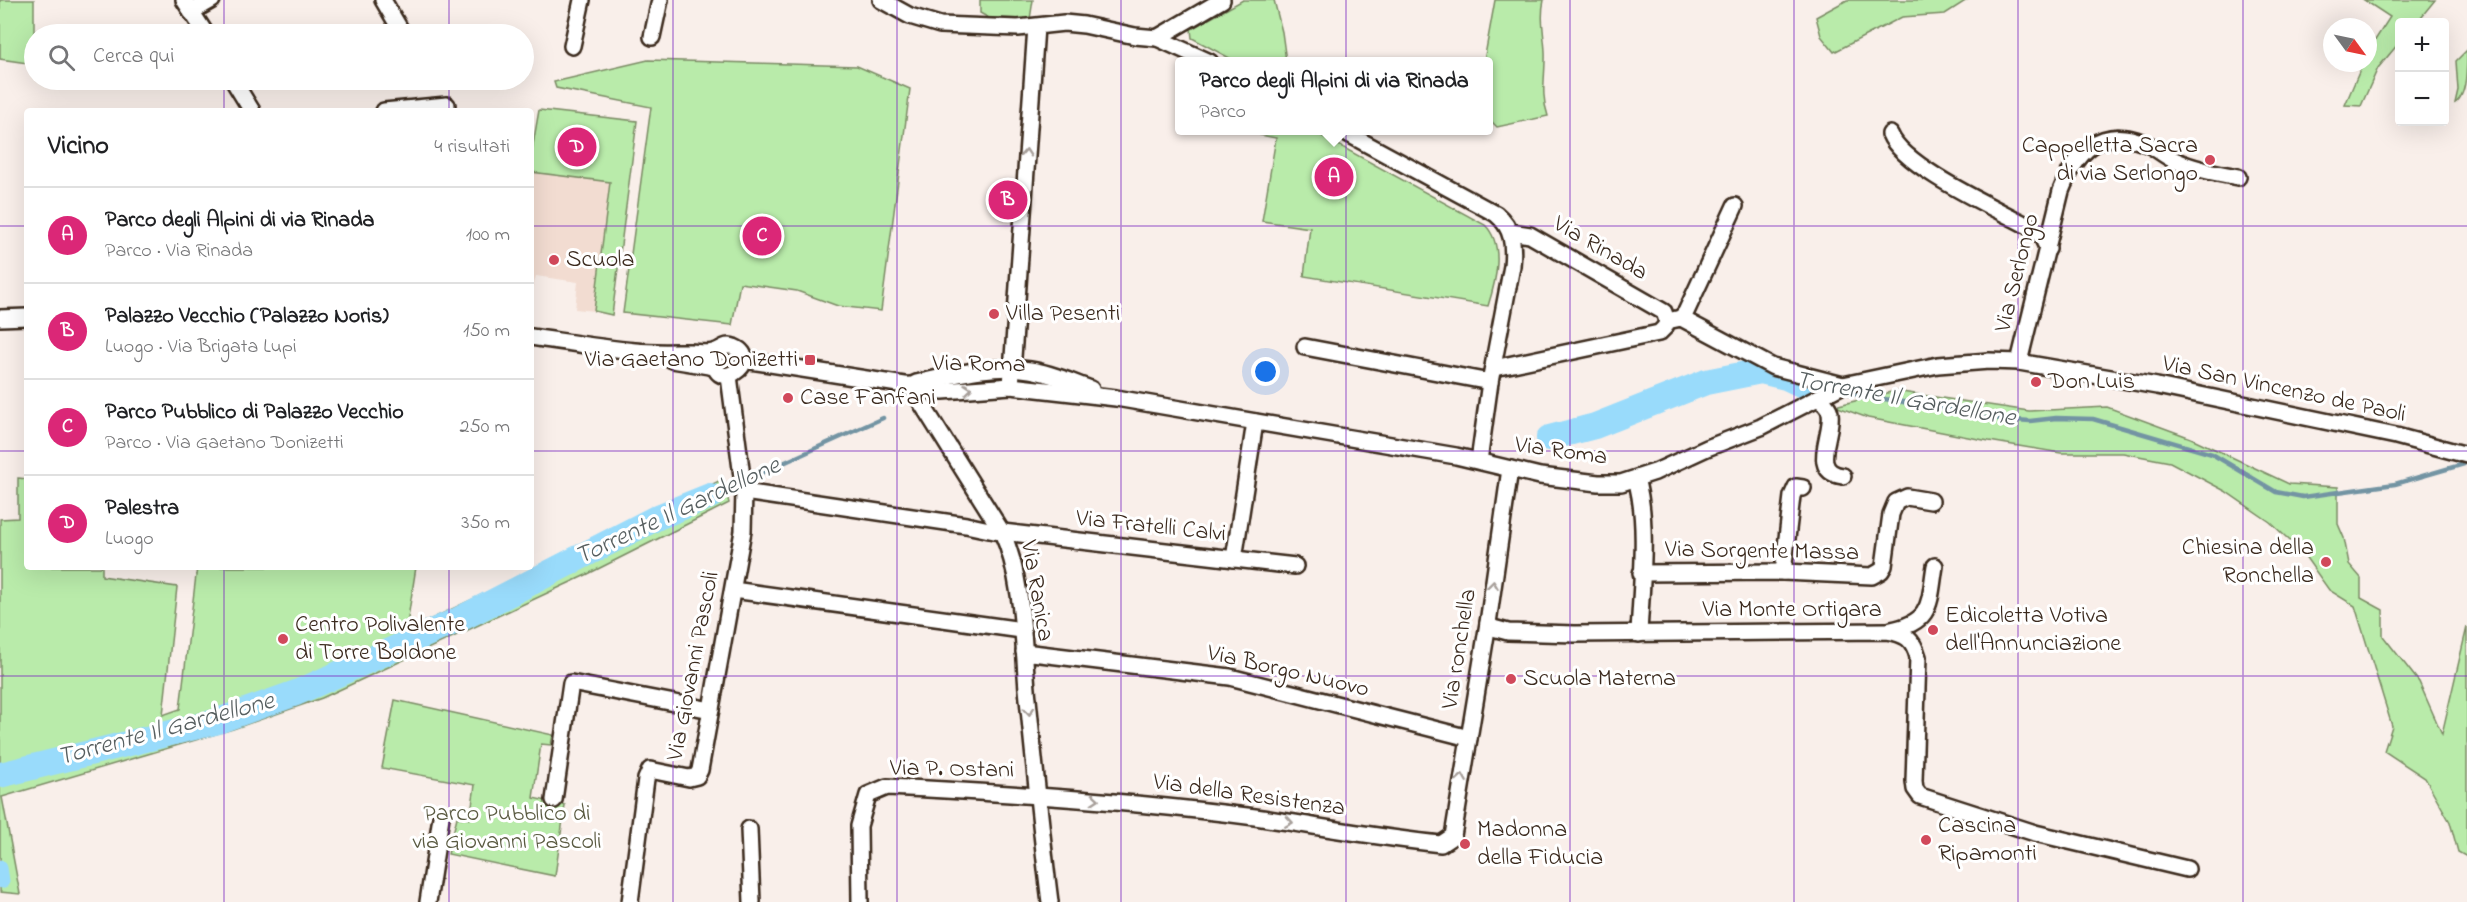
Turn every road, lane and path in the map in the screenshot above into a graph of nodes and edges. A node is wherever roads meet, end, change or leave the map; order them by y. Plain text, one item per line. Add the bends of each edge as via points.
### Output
1 (212, 0) edge
2 (383, 0) edge
3 (582, 0) edge
4 (660, 0) edge
5 (881, 0) edge
6 (1222, 0) edge
7 (188, 6) edge
8 (200, 24) edge
9 (397, 24) edge
10 (1036, 27) junction
11 (652, 37) dead end
12 (1157, 38) junction
13 (572, 46) dead end
14 (1199, 57) edge
15 (239, 90) edge
16 (447, 105) dead end
17 (250, 108) edge
18 (416, 108) edge
19 (1890, 134) dead end
20 (1350, 135) edge
21 (2238, 177) dead end
22 (1735, 206) dead end
23 (1510, 232) junction
24 (2048, 249) junction
25 (24, 317) edge
26 (0, 318) edge
27 (1674, 320) junction
28 (534, 337) edge
29 (1305, 347) dead end
30 (715, 359) junction
31 (744, 360) junction
32 (2019, 362) junction
33 (1011, 368) junction
34 (1492, 375) junction
35 (729, 376) junction
36 (910, 385) junction
37 (1011, 386) junction
38 (1842, 386) junction
39 (1819, 397) junction
40 (1116, 398) junction
41 (1255, 422) junction
42 (2464, 455) edge
43 (1479, 460) junction
44 (1510, 469) junction
45 (1843, 476) dead end
46 (1636, 479) junction
47 (1803, 488) dead end
48 (744, 492) junction
49 (1931, 501) dead end
50 (1002, 532) junction
51 (1234, 560) junction
52 (1295, 566) dead end
53 (1935, 566) dead end
54 (1783, 572) junction
55 (1641, 573) junction
56 (733, 590) junction
57 (1488, 623) junction
58 (1022, 630) junction
59 (1887, 632) junction
60 (1639, 634) junction
61 (1024, 652) junction
62 (711, 710) junction
63 (1469, 738) junction
64 (1037, 794) junction
65 (554, 800) dead end
66 (441, 817) dead end
67 (749, 829) dead end
68 (1453, 836) joint
69 (2187, 869) dead end
70 (428, 902) edge
71 (630, 902) edge
72 (752, 902) edge
73 (860, 902) edge
74 (1050, 902) edge

1 - 7 street
2 - 9 street
3 - 13 street
4 - 11 street
5 - 10 street via 910,16 940,25
6 - 12 street
7 - 8 street
10 - 12 street via 1064,23
33 -> 10 street
12 - 14 street
15 - 17 street
16 - 18 street
19 - 24 street via 1893,144 1918,164 2028,226 2041,235
20 - 23 street via 1496,214
21 - 24 street, Via Serlongo via 2190,166 2127,138 2096,143 2070,167
22 - 27 street via 1686,312
23 - 27 street, Via Rinada via 1530,235
23 - 34 street via 1512,266
24 - 32 street, Via Serlongo
25 - 26 street
27 - 34 street via 1659,333
27 - 38 street, Via Rinada via 1773,367
28 - 30 street
29 - 34 street
30 - 31 street via 727,346 735,347
30 - 35 street via 722,374
31 - 35 street via 742,368
31 - 36 street
32 - 38 street, Via Roma via 1938,365
32 - 42 street, Via San Vincenzo de Paoli via 2301,415
33 - 36 street, Via Roma via 982,369
33 - 37 street
33 - 40 street, Via Roma via 1051,374
34 - 43 street
35 - 48 street, Via Giovanni Pascoli
36 -> 37 street, Via Roma via 943,392
36 - 50 street, Via Ranica
37 - 40 street, Via Roma
38 - 39 street, Via Roma
39 - 45 street via 1830,413 1825,460 1834,476
39 - 46 street, Via Roma via 1761,428
40 - 41 street, Via Roma
41 - 43 street, Via Roma
41 - 51 street
43 - 44 street, Via Roma
44 - 46 street, Via Roma via 1568,481 1621,483
57 -> 44 street, Via ronchella
46 - 55 street, Via Sorgente Massa via 1640,490
47 - 54 street via 1796,488 1792,496
48 - 50 street, Via Fratelli Calvi
48 - 56 street, Via Giovanni Pascoli via 743,531
49 - 54 street, Via Sorgente Massa via 1907,497 1896,502 1884,566 1877,575
50 - 51 street, Via Fratelli Calvi
50 - 58 street, Via Ranica via 1010,549
51 - 52 street, Via Fratelli Calvi
53 - 59 street via 1928,606 1921,617
54 - 55 street, Via Sorgente Massa
55 - 60 street, Via Sorgente Massa
56 - 58 street
56 - 62 street, Via Giovanni Pascoli
57 - 60 street, Via Monte Ortigara via 1508,632
57 - 63 street, Via ronchella
58 - 61 street, Via Ranica
59 - 60 street, Via Monte Ortigara
59 - 69 street, Via Monte Ortigara via 1912,640 1918,657 1914,781 1920,796 2035,833
61 - 63 street, Via Borgo Nuovo via 1230,677
61 -> 64 street, Via Ranica
62 - 65 street via 571,683
62 - 71 street, Via Giovanni Pascoli via 697,776 689,778 655,769 645,779
68 -> 63 street, Via ronchella
64 -> 68 street, Via della Resistenza via 1255,817 1410,841 1441,844
64 - 73 street, Via P. Ostani via 887,787 868,795 859,826
64 - 74 street, Via Ranica
66 - 70 street
67 - 72 street

